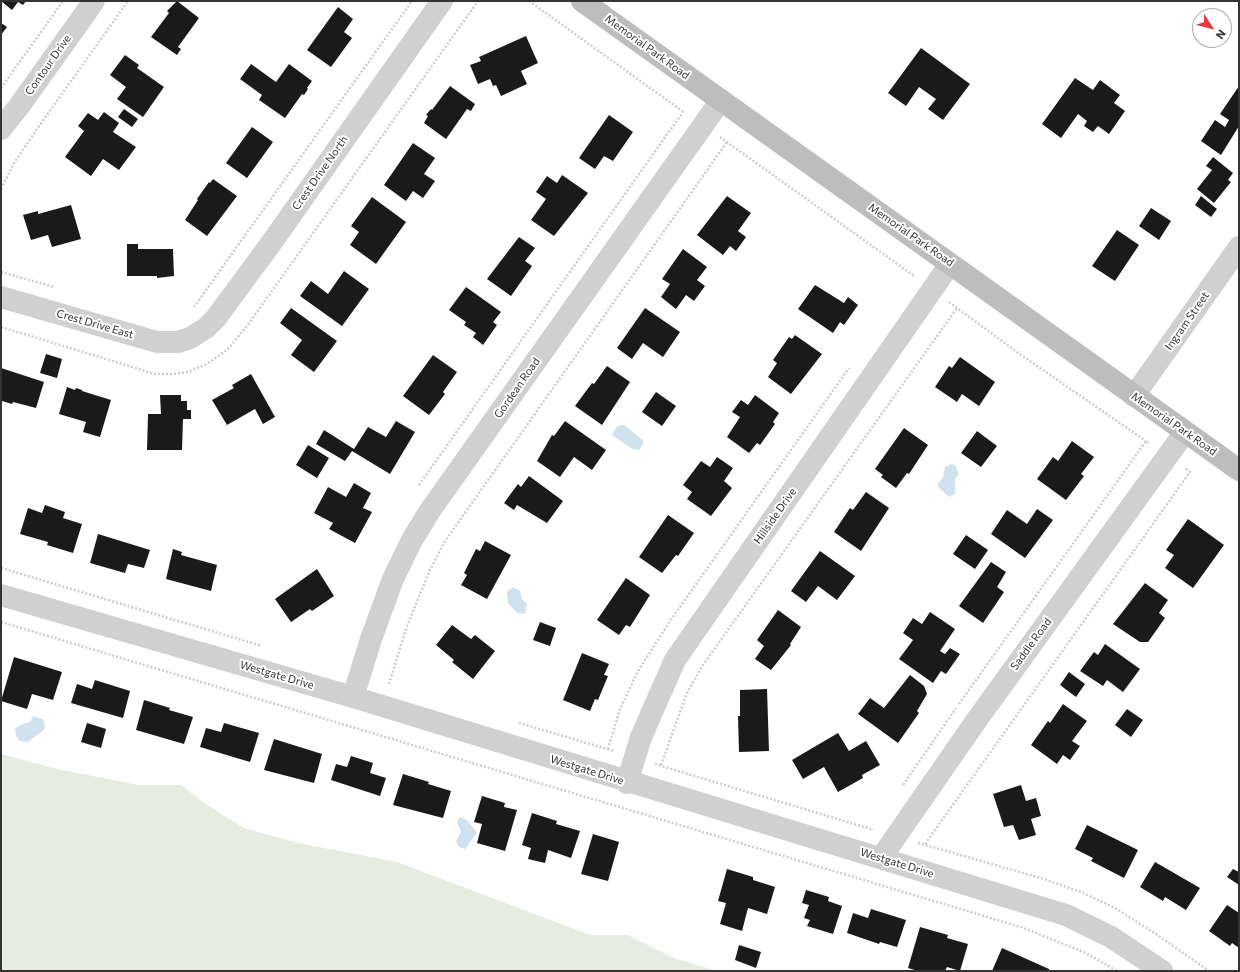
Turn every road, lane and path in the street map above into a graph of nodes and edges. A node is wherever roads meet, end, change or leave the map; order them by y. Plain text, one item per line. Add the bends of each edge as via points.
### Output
1 (63, 1) edge
2 (94, 1) edge
3 (128, 1) edge
4 (412, 1) edge
5 (442, 1) edge
6 (529, 1) edge
7 (582, 1) edge
8 (1, 88) edge
9 (721, 100) junction
10 (703, 125) junction
11 (1, 128) edge
12 (727, 142) junction
13 (1, 189) edge
14 (1239, 247) edge
15 (950, 264) junction
16 (1, 272) edge
17 (60, 289) dead end
18 (933, 290) junction
19 (1, 297) edge
20 (957, 308) junction
21 (190, 312) dead end
22 (190, 338) joint
23 (1134, 396) junction
24 (1184, 432) junction
25 (1146, 441) dead end
26 (1239, 470) edge
27 (1, 595) edge
28 (1, 622) edge
29 (389, 684) dead end
30 (353, 697) junction
31 (661, 766) dead end
32 (628, 783) junction
33 (881, 858) junction
34 (1117, 971) edge
35 (1162, 971) edge

1 - 8 path
2 - 11 street, Contour Drive
3 - 13 path via 14,163
4 - 21 path
5 - 22 street, Crest Drive North via 216,318
6 - 10 path
7 - 9 street, Memorial Park Road
9 - 10 street, Gordean Road
9 - 15 street, Memorial Park Road
10 - 12 path
10 - 30 street, Gordean Road via 429,512 393,578
12 - 18 path
12 - 29 path via 445,540 407,626
14 - 23 street, Ingram Street
15 - 18 street, Hillside Drive
15 - 23 street, Memorial Park Road
16 - 17 path
18 - 20 path
18 - 32 street, Hillside Drive via 674,660 641,737
19 - 22 street, Crest Drive East via 157,342 178,342
20 - 25 path
20 - 31 path via 703,665 686,693
23 - 24 street, Memorial Park Road
24 - 26 street, Memorial Park Road
24 - 33 street, Saddle Road
27 - 30 street, Westgate Drive
28 - 34 path via 1024,928 1086,953
30 - 32 street, Westgate Drive
32 - 33 street, Westgate Drive
33 - 35 street, Westgate Drive via 1066,915 1111,937

